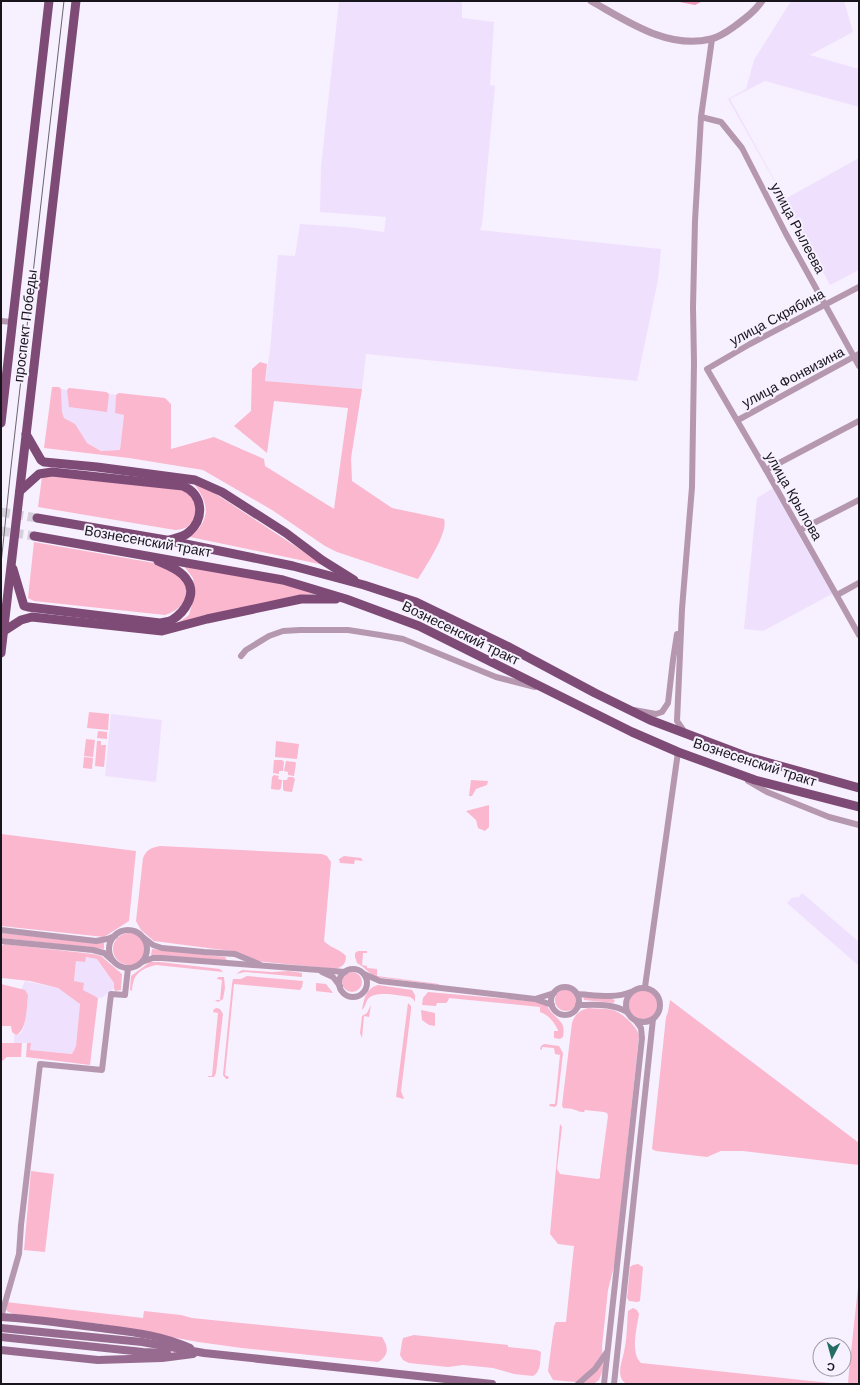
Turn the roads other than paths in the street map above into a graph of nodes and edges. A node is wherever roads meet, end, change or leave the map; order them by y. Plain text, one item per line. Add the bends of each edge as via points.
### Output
1 (49, 1) edge
2 (76, 1) edge
3 (591, 1) edge
4 (762, 1) edge
5 (712, 39) junction
6 (701, 117) junction
7 (859, 287) edge
8 (825, 305) junction
9 (1, 321) edge
10 (12, 322) junction
11 (856, 356) edge
12 (859, 366) edge
13 (707, 369) joint
14 (738, 420) junction
15 (859, 420) edge
16 (1, 423) edge
17 (26, 434) junction
18 (766, 470) junction
19 (20, 491) junction
20 (859, 500) edge
21 (37, 518) tunnel mouth
22 (800, 530) junction
23 (34, 536) tunnel mouth
24 (166, 540) junction
25 (148, 556) junction
26 (11, 565) junction
27 (859, 584) edge
28 (364, 585) junction
29 (837, 595) junction
30 (346, 599) junction
31 (682, 609) junction
32 (4, 631) junction
33 (859, 635) edge
34 (1, 653) edge
35 (241, 656) dead end
36 (543, 689) junction
37 (625, 708) junction
38 (688, 734) junction
39 (678, 752) junction
40 (733, 772) junction
41 (859, 788) edge
42 (859, 807) edge
43 (859, 825) edge
44 (1, 930) edge
45 (115, 936) junction
46 (144, 938) junction
47 (1, 941) edge
48 (222, 953) junction
49 (113, 960) junction
50 (142, 962) junction
51 (233, 964) junction
52 (263, 965) junction
53 (128, 968) junction
54 (321, 971) junction
55 (345, 972) junction
56 (364, 974) junction
57 (380, 981) junction
58 (340, 986) junction
59 (367, 987) junction
60 (645, 987) junction
61 (631, 992) junction
62 (554, 993) junction
63 (577, 994) junction
64 (535, 999) junction
65 (552, 1005) junction
66 (578, 1005) junction
67 (627, 1012) junction
68 (653, 1019) junction
69 (636, 1021) junction
70 (1, 1317) edge
71 (2, 1328) edge
72 (2, 1337) edge
73 (1, 1350) edge
74 (608, 1351) junction
75 (204, 1353) junction
76 (492, 1384) edge
77 (578, 1384) edge
78 (604, 1384) edge
79 (614, 1384) edge

1 - 10 main road, проспект Победы
2 - 17 main road, проспект Победы
3 - 5 street via 658,36 677,40
4 - 5 street via 753,13 726,33
5 - 6 street
6 - 8 street, улица Рылеева via 721,122 742,148
6 - 31 street via 693,281 692,487
7 - 8 street, улица Скрябина
8 - 11 street, улица Рылеева
8 - 13 street, улица Скрябина
9 - 10 street
10 - 16 main road, проспект Победы
11 - 12 street, улица Рылеева
11 - 14 street, улица Фонвизина
13 - 14 street, улица Крылова
14 - 18 street, улица Крылова
15 - 18 street
17 - 19 main road, проспект Победы
17 - 28 main road via 40,460 44,462 195,480 222,492 286,533 322,560
18 - 22 street, улица Крылова
19 - 24 main road via 39,474 52,472 183,486 191,489 199,503 200,511 196,524 189,532
19 - 26 main road, проспект Победы
20 - 22 street
21 - 24 main road, Вознесенский тракт
22 - 29 street, улица Крылова
23 - 25 main road, Вознесенский тракт
24 - 28 main road, Вознесенский тракт via 293,566
25 - 26 main road via 176,570 187,579 190,586 190,599 184,610 171,620 160,623 24,606
25 - 30 main road, Вознесенский тракт via 283,580
26 - 32 main road, проспект Победы
27 - 29 street
28 - 37 main road, Вознесенский тракт via 416,602 508,646
29 - 33 street, улица Крылова
30 - 32 main road via 300,599 162,631 32,617 21,620
30 - 36 main road, Вознесенский тракт via 419,626
31 - 37 street via 668,703 662,712 656,714
31 - 38 street via 677,721
32 - 34 main road, проспект Победы
35 - 36 street via 268,636 283,631 348,630 403,640 496,677
36 - 39 main road, Вознесенский тракт
37 - 38 main road, Вознесенский тракт
38 - 41 main road, Вознесенский тракт via 748,757
39 - 40 main road, Вознесенский тракт
39 - 60 street
40 - 42 main road, Вознесенский тракт
40 - 43 street via 767,792 795,804
44 - 45 street via 96,940
45 - 46 street via 130,930
45 - 49 street via 109,948
46 - 48 street via 162,948
46 - 50 street via 147,951
47 - 49 street via 93,950 104,953
48 - 51 street via 228,956
48 - 52 street via 235,954
49 - 53 street
50 - 51 street via 162,958
50 - 53 street via 138,966
51 - 52 street
52 - 54 street
53 - 70 street via 125,995 112,994 102,1070 40,1064 20,1249
54 - 55 street
54 - 58 street via 333,977
55 - 56 street via 355,969
55 - 58 street via 340,978
56 - 57 street
56 - 59 street
57 - 59 street
57 - 64 street
58 - 59 street via 344,993 352,997 362,994
60 - 61 street
60 - 68 street via 654,991 660,1001 659,1012
61 - 63 street via 612,997
61 - 67 street via 626,1003
62 - 63 street via 566,987
62 - 64 street
62 - 65 street
63 - 66 street
64 - 65 street
65 - 66 street via 556,1012 564,1015 572,1013
66 - 67 street via 614,1006
67 - 69 street
68 - 69 street
68 - 79 street
69 - 74 street via 641,1028 642,1038
70 - 75 main road via 141,1334 175,1341
71 - 75 main road via 142,1342
72 - 75 main road via 143,1352
73 - 75 main road via 98,1360 162,1358
74 - 77 street via 595,1369
74 - 78 street
75 - 76 main road

